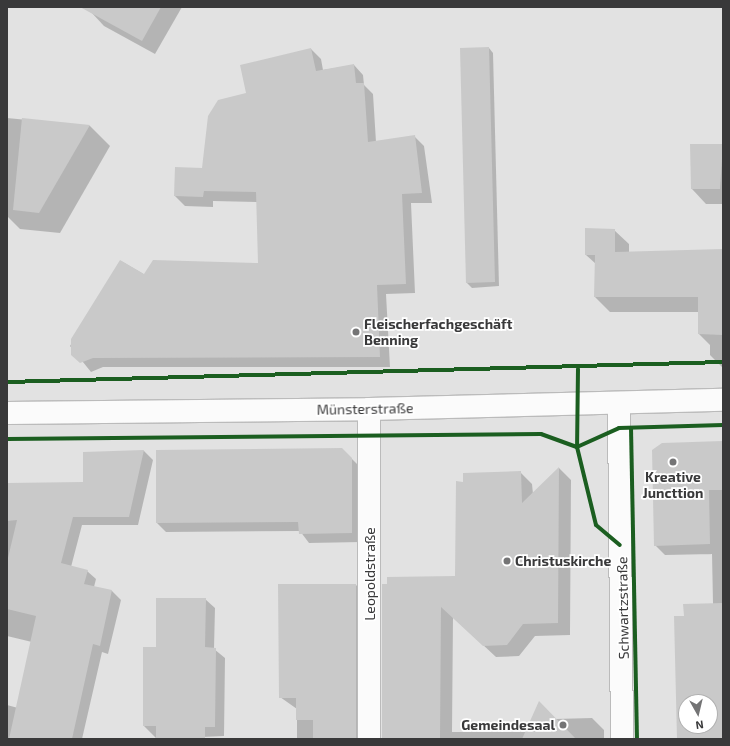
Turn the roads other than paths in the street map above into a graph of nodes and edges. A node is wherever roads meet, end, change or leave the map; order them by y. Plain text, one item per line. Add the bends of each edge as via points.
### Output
1 (723, 400) edge
2 (619, 404) junction
3 (369, 410) junction
4 (7, 413) edge
5 (369, 739) edge
6 (622, 739) edge

1 - 2 main road, Münsterstraße
2 - 3 main road, Münsterstraße
2 - 6 main road, Schwartzstraße
3 - 4 main road, Münsterstraße
3 - 5 main road, Leopoldstraße

